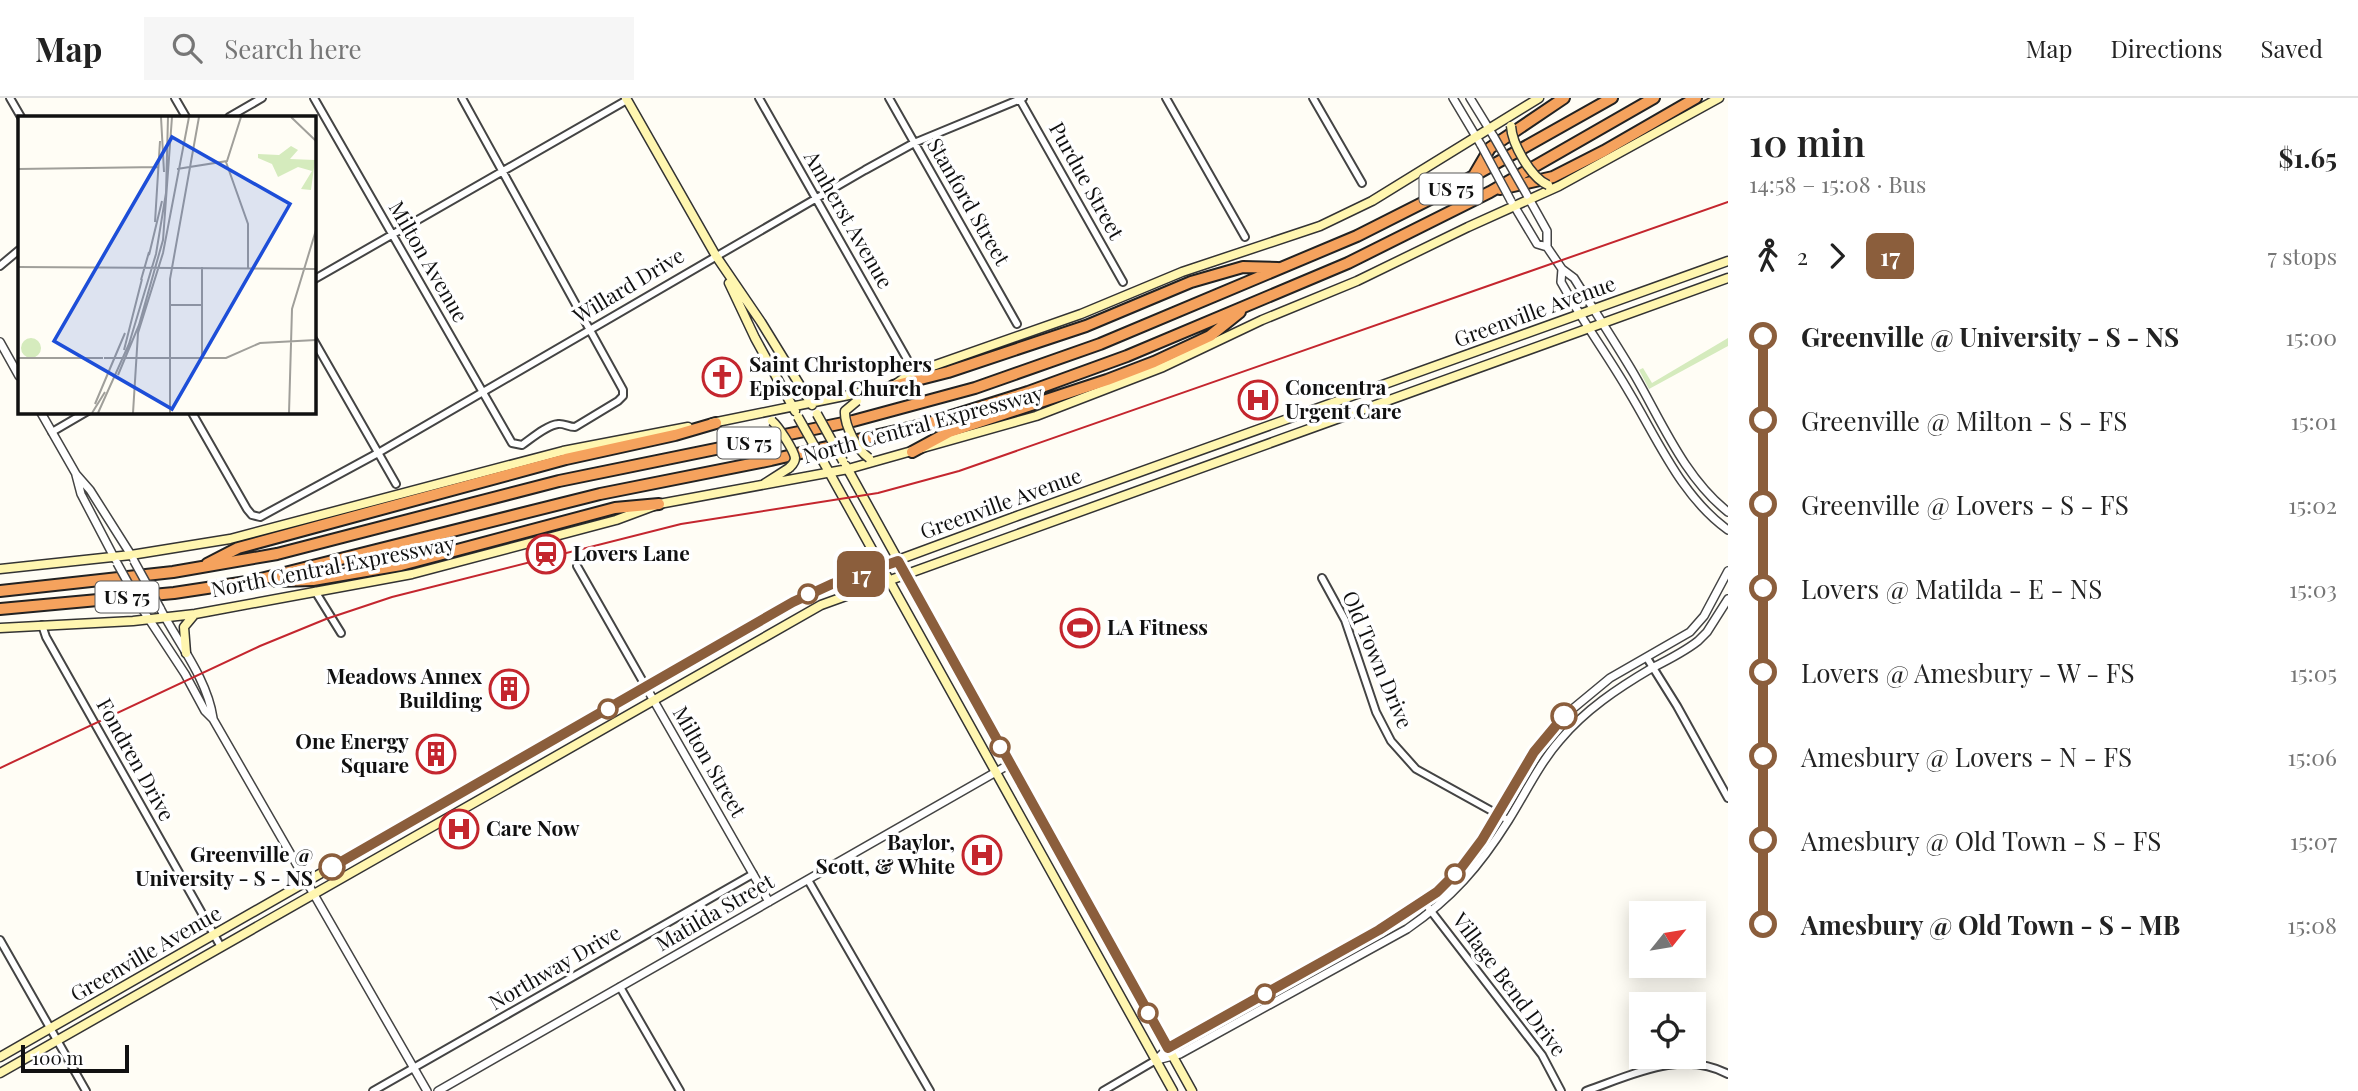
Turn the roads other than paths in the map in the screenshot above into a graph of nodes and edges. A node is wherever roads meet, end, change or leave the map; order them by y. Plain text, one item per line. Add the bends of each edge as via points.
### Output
1 (10, 98) edge
2 (174, 98) edge
3 (262, 98) edge
4 (314, 98) edge
5 (462, 98) edge
6 (759, 98) edge
7 (889, 98) edge
8 (1021, 98) edge
9 (1166, 98) edge
10 (1313, 98) edge
11 (1453, 98) edge
12 (1471, 98) edge
13 (1539, 98) edge
14 (1564, 98) edge
15 (1612, 98) edge
16 (1654, 98) edge
17 (1696, 98) edge
18 (1718, 98) edge
19 (626, 99) edge
20 (20, 116) edge
21 (185, 116) edge
22 (231, 116) edge
23 (1512, 116) junction
24 (1492, 133) junction
25 (1478, 141) junction
26 (914, 144) junction
27 (502, 171) junction
28 (1473, 177) junction
29 (1362, 183) dead end
30 (1552, 186) junction
31 (1490, 192) junction
32 (1528, 197) junction
33 (816, 198) junction
34 (1513, 204) junction
35 (393, 235) junction
36 (1245, 237) dead end
37 (1547, 247) junction
38 (18, 251) edge
39 (716, 256) junction
40 (1728, 261) edge
41 (0, 266) edge
42 (1714, 266) junction
43 (1284, 268) junction
44 (1562, 270) junction
45 (315, 279) edge
46 (1724, 280) edge
47 (1123, 282) dead end
48 (1250, 304) junction
49 (1593, 309) junction
50 (1579, 314) junction
51 (1017, 324) dead end
52 (1602, 324) junction
53 (1588, 328) junction
54 (590, 330) junction
55 (0, 342) edge
56 (315, 343) edge
57 (1618, 351) junction
58 (1464, 356) junction
59 (1608, 358) junction
60 (907, 359) dead end
61 (1469, 371) junction
62 (18, 374) edge
63 (893, 386) junction
64 (1367, 391) junction
65 (483, 392) junction
66 (865, 393) junction
67 (810, 403) junction
68 (1373, 405) junction
69 (793, 407) junction
70 (41, 413) edge
71 (85, 413) edge
72 (192, 413) edge
73 (755, 415) junction
74 (716, 423) junction
75 (1254, 431) junction
76 (52, 432) junction
77 (1259, 446) junction
78 (912, 452) junction
79 (378, 453) junction
80 (884, 460) junction
81 (848, 469) junction
82 (830, 472) junction
83 (76, 474) junction
84 (396, 484) dead end
85 (759, 487) junction
86 (659, 504) junction
87 (1728, 512) edge
88 (1728, 530) edge
89 (132, 558) junction
90 (116, 559) junction
91 (898, 561) junction
92 (577, 566) dead end
93 (881, 567) junction
94 (0, 569) edge
95 (199, 569) junction
96 (1728, 571) edge
97 (904, 574) junction
98 (1322, 578) dead end
99 (888, 579) junction
100 (253, 581) junction
101 (0, 591) edge
102 (315, 591) junction
103 (1728, 599) edge
104 (0, 609) edge
105 (195, 614) junction
106 (165, 617) junction
107 (148, 619) junction
108 (42, 625) junction
109 (0, 628) edge
110 (341, 633) dead end
111 (186, 653) junction
112 (1647, 657) junction
113 (1654, 667) junction
114 (646, 687) junction
115 (653, 700) junction
116 (214, 719) junction
117 (1560, 721) junction
118 (1569, 730) junction
119 (1010, 764) junction
120 (501, 770) junction
121 (996, 772) junction
122 (509, 783) junction
123 (1728, 798) edge
124 (433, 809) junction
125 (1498, 815) junction
126 (1508, 820) junction
127 (441, 822) junction
128 (753, 874) junction
129 (808, 880) junction
130 (307, 881) junction
131 (315, 894) junction
132 (769, 902) junction
133 (1424, 902) junction
134 (1090, 907) junction
135 (1432, 912) junction
136 (1076, 916) junction
137 (214, 934) junction
138 (0, 940) edge
139 (221, 947) junction
140 (1298, 975) junction
141 (1304, 986) junction
142 (620, 987) junction
143 (51, 1029) junction
144 (57, 1041) junction
145 (1168, 1048) junction
146 (0, 1057) edge
147 (1173, 1057) junction
148 (1156, 1060) junction
149 (414, 1068) junction
150 (0, 1073) edge
151 (1728, 1073) edge
152 (86, 1091) edge
153 (373, 1091) edge
154 (427, 1091) edge
155 (438, 1091) edge
156 (680, 1091) edge
157 (930, 1091) edge
158 (1103, 1091) edge
159 (1173, 1091) edge
160 (1192, 1091) edge
161 (1561, 1091) edge
162 (1586, 1091) edge

1 - 20 street
2 - 21 street
3 - 22 street
4 - 35 street, Milton Avenue
5 - 27 street
6 - 33 street, Amherst Avenue
7 - 26 street, Stanford Street
8 - 26 street, Willard Drive
8 - 47 street, Purdue Street
9 - 36 street
10 - 29 street
11 - 25 street
12 - 24 street
13 - 23 main road
14 - 28 highway via 1490,148
15 - 28 highway, North Central Expressway / US 75
16 - 31 highway, North Central Expressway / US 75
17 - 31 highway via 1553,177
18 - 30 main road, North Central Expressway
19 - 27 street
19 - 39 main road
23 - 24 main road
23 - 30 main road, bridge via 1514,142 1536,178
24 - 25 main road
24 - 32 street, bridge
25 - 34 street, bridge
25 - 63 main road via 1320,226 909,374
26 - 33 street, Willard Drive
26 - 51 street, Stanford Street
27 - 35 street
27 - 54 street
28 - 43 highway, North Central Expressway / US 75
30 - 32 main road, North Central Expressway
31 - 48 highway, North Central Expressway / US 75 via 1348,263
32 - 34 main road, North Central Expressway
32 - 37 street via 1548,231
33 - 39 street, Willard Drive
33 - 60 street, Amherst Avenue
34 - 37 street via 1537,244
34 - 78 main road, North Central Expressway via 1357,281 1163,367 1036,416
35 - 45 street
35 - 65 street, Milton Avenue
37 - 44 street
38 - 41 street
39 - 54 street, Willard Drive
39 - 67 main road
39 - 69 main road
40 - 42 main road, Greenville Avenue
42 - 46 main road
42 - 49 main road, Greenville Avenue
43 - 63 highway via 1243,267 1191,282 1086,326
43 - 95 highway, North Central Expressway / US 75 via 1075,353 924,402 779,437 559,481 316,545
44 - 49 street via 1574,278
44 - 50 street via 1562,282
46 - 52 main road, Greenville Avenue
48 - 78 highway via 1210,336 1154,362 949,432
48 - 100 highway, North Central Expressway / US 75 via 1077,375 926,424 587,497
49 - 50 main road, Greenville Avenue
49 - 52 street
50 - 53 street
50 - 58 main road, Greenville Avenue
52 - 53 main road, Greenville Avenue
52 - 57 street
53 - 59 street
53 - 61 main road, Greenville Avenue
54 - 65 street, Willard Drive
54 - 65 street, Milton Avenue via 621,384 623,396 575,427 555,424 522,444 512,443
55 - 62 street
56 - 79 street
57 - 59 street
57 - 87 street via 1686,465
58 - 61 main road
58 - 64 main road, Greenville Avenue
59 - 88 street via 1685,487
61 - 68 main road, Greenville Avenue
63 - 66 main road
64 - 68 main road
64 - 75 main road, Greenville Avenue
65 - 79 street, Willard Drive
66 - 67 main road
66 - 80 main road, bridge via 845,411 845,419 861,451 869,458
67 - 69 main road
67 - 81 main road, bridge
68 - 77 main road, Greenville Avenue
69 - 73 main road
69 - 82 main road, bridge
70 - 76 street
71 - 76 street
72 - 79 street, Willard Drive via 247,509 260,517
73 - 74 main road
73 - 85 main road, bridge via 777,425 794,454 789,468
74 - 89 main road via 563,451 230,539
74 - 95 highway via 238,548
75 - 77 main road
75 - 91 main road, Greenville Avenue
76 - 83 street
77 - 97 main road, Greenville Avenue
78 - 80 main road, North Central Expressway
79 - 84 street
80 - 81 main road, North Central Expressway
81 - 82 main road, North Central Expressway
81 - 91 main road
82 - 85 main road, North Central Expressway
82 - 93 main road
83 - 89 street
83 - 90 street via 81,494
85 - 86 main road, North Central Expressway
86 - 100 highway via 615,508 401,565 313,580
86 - 102 main road, North Central Expressway via 616,520 412,574
89 - 90 main road
89 - 106 street, bridge
90 - 94 main road
90 - 107 street, bridge
91 - 93 main road, Greenville Avenue
91 - 97 main road
92 - 114 street, Milton Street
93 - 99 main road
93 - 114 main road, Greenville Avenue via 793,602
95 - 101 highway, North Central Expressway / US 75
96 - 112 street via 1697,625
97 - 99 main road, Greenville Avenue
97 - 119 main road
98 - 125 street, Old Town Drive via 1345,620 1376,712 1391,741 1416,769
99 - 115 main road, Greenville Avenue via 800,615
99 - 121 main road
100 - 104 highway, North Central Expressway / US 75
102 - 105 main road, North Central Expressway
102 - 110 street
103 - 113 street via 1698,641
105 - 106 main road, North Central Expressway
105 - 111 main road via 184,627
106 - 107 main road, North Central Expressway
106 - 111 street
107 - 108 main road, North Central Expressway
107 - 116 street
108 - 109 main road, North Central Expressway
108 - 137 street, Fondren Drive
111 - 116 street
112 - 113 street
112 - 117 street via 1597,687
113 - 118 street via 1612,693
113 - 123 street
114 - 115 street, Milton Street
114 - 120 main road, Greenville Avenue
115 - 122 main road, Greenville Avenue
115 - 128 street, Milton Street
116 - 130 street
117 - 118 street
117 - 125 street via 1534,752
118 - 126 street
119 - 121 street, Matilda Street
119 - 134 main road
120 - 122 main road
120 - 124 main road, Greenville Avenue
121 - 129 street, Matilda Street
121 - 136 main road
122 - 127 main road, Greenville Avenue
124 - 127 main road
124 - 130 main road, Greenville Avenue
125 - 126 street, Old Town Drive
125 - 133 street via 1461,868
126 - 135 street via 1470,876
127 - 131 main road, Greenville Avenue
128 - 132 street, Milton Street
128 - 149 street, Northway Drive
129 - 132 street, Matilda Street
129 - 157 street
130 - 131 street
130 - 137 main road, Greenville Avenue
131 - 139 main road, Greenville Avenue
131 - 149 street
132 - 142 street, Matilda Street
133 - 135 street, Village Bend Drive
133 - 140 street
134 - 136 main road
134 - 145 main road
135 - 141 street
135 - 161 street, Village Bend Drive via 1542,1055
136 - 148 main road
137 - 139 street, Fondren Drive
137 - 143 main road, Greenville Avenue
138 - 143 street
139 - 144 main road, Greenville Avenue
140 - 141 street
140 - 145 street
141 - 147 street
142 - 155 street, Matilda Street
142 - 156 street
143 - 144 street
143 - 146 main road, Greenville Avenue
144 - 150 main road, Greenville Avenue
144 - 152 street
145 - 147 main road
145 - 148 street
147 - 148 street
147 - 160 main road
148 - 158 street
148 - 159 main road
149 - 153 street, Northway Drive
149 - 154 street
151 - 162 street via 1688,1062

